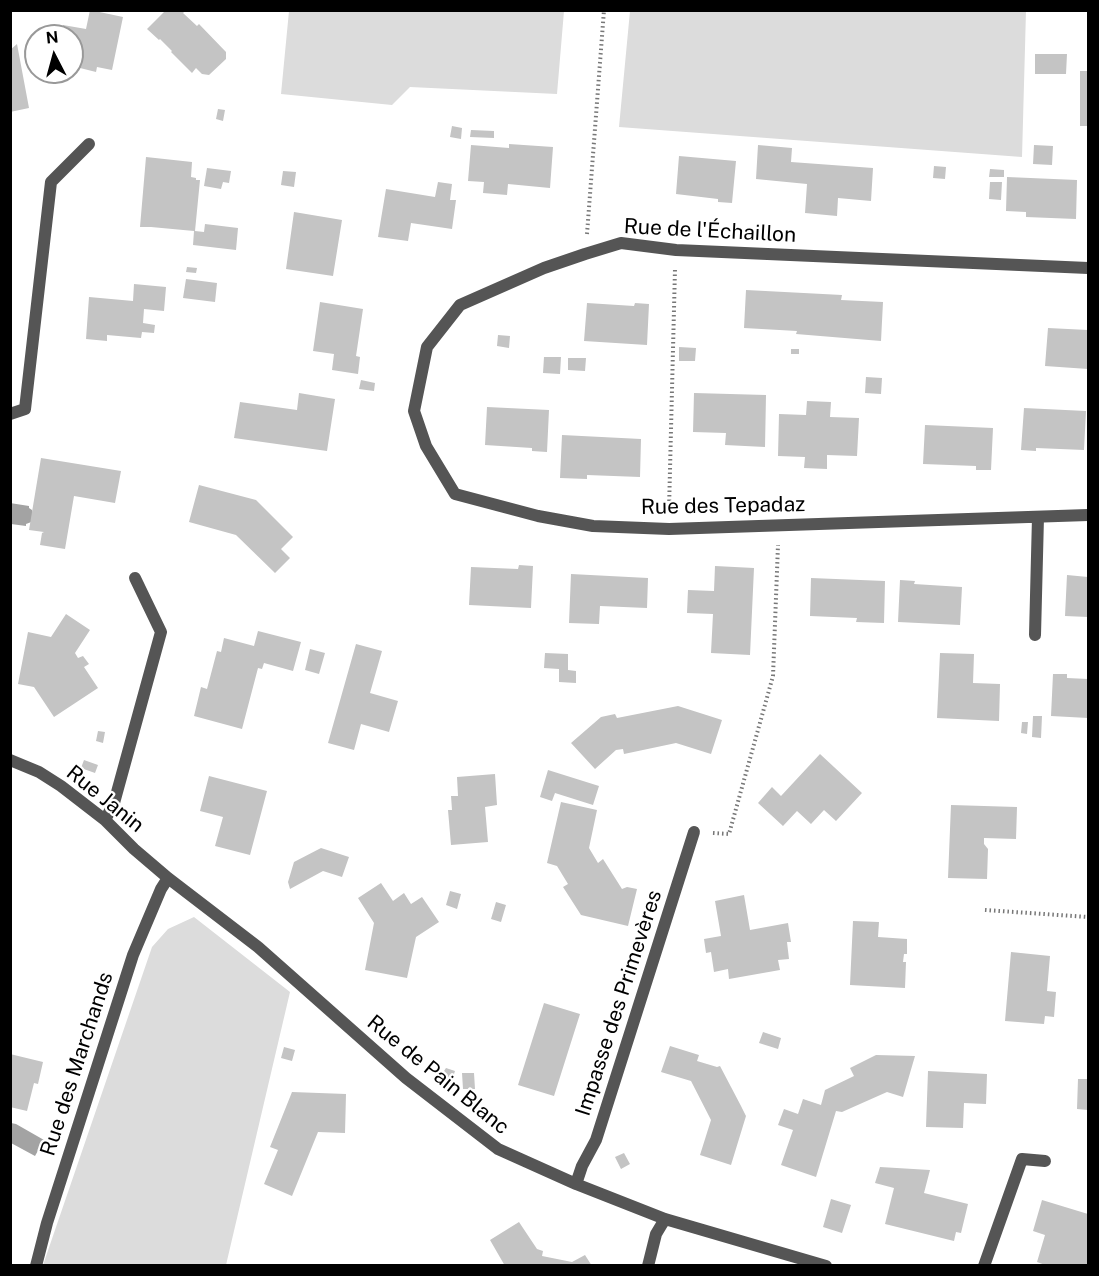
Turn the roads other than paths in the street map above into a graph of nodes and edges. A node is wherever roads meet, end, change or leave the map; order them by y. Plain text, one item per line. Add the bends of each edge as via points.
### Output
1 (89, 144) dead end
2 (1089, 268) edge
3 (414, 411) joint
4 (10, 414) edge
5 (1089, 515) edge
6 (1038, 516) junction
7 (135, 578) dead end
8 (1035, 635) dead end
9 (10, 760) edge
10 (105, 820) junction
11 (694, 832) road end
12 (168, 878) junction
13 (1045, 1161) dead end
14 (576, 1184) junction
15 (665, 1219) junction
16 (36, 1266) edge
17 (648, 1266) edge
18 (826, 1266) edge
19 (984, 1266) edge

1 - 4 street via 51,182 25,409
2 - 3 street, Rue de l'Échaillon via 676,250 621,243 544,268 460,305 427,347
3 - 6 street, Rue des Tepadaz via 426,446 455,494 593,526 669,529
5 - 6 street, Rue des Tepadaz
6 - 8 street
7 - 10 street via 161,632 114,803
9 - 10 street, Rue Janin via 39,772
10 - 12 street, Rue Janin
11 - 14 street, Impasse des Primevères via 596,1140
12 - 14 street, Rue de Pain Blanc via 258,947 406,1078 498,1149
12 - 16 street, Rue des Marchands via 133,955
13 - 19 street via 1022,1159
14 - 15 street, Rue de Pain Blanc
15 - 17 street via 656,1234
15 - 18 street, Rue de Pain Blanc

